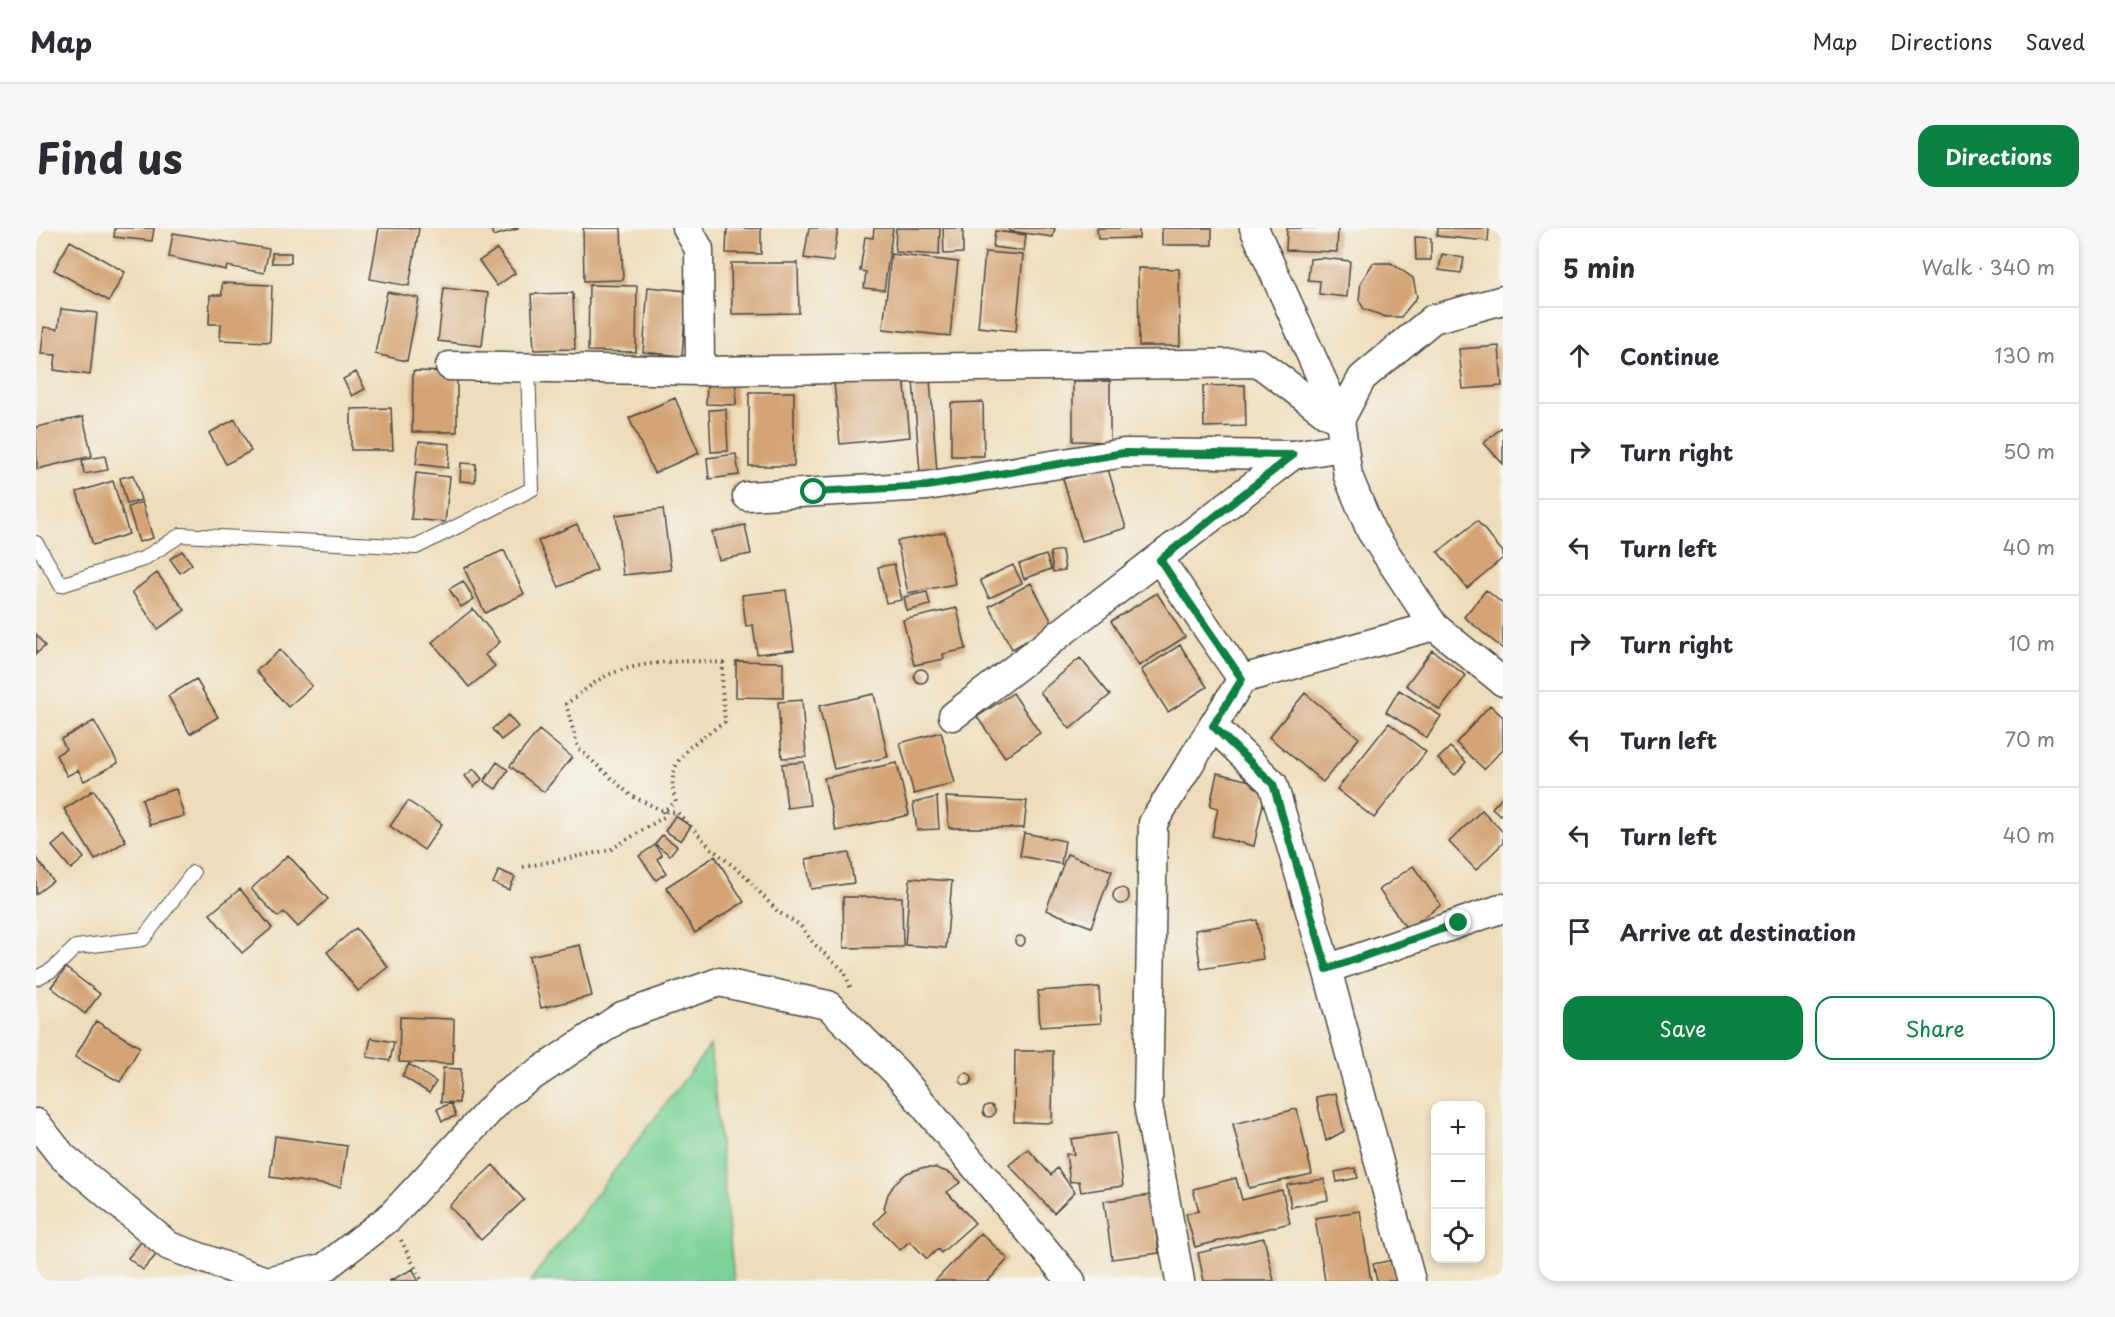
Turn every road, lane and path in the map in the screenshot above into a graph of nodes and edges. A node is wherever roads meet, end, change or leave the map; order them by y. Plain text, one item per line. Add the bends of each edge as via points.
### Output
1 (687, 228) edge
2 (1254, 228) edge
3 (1503, 300) edge
4 (450, 366) dead end
5 (528, 367) junction
6 (700, 371) junction
7 (1341, 433) junction
8 (1293, 455) junction
9 (747, 496) dead end
10 (36, 543) edge
11 (1160, 560) junction
12 (1434, 626) junction
13 (1242, 679) junction
14 (1503, 682) edge
15 (953, 716) dead end
16 (1213, 726) junction
17 (663, 811) junction
18 (523, 867) dead end
19 (193, 873) dead end
20 (1503, 908) edge
21 (1327, 969) junction
22 (36, 978) edge
23 (838, 1014) junction
24 (36, 1123) edge
25 (390, 1218) junction
26 (422, 1281) edge
27 (1071, 1281) edge
28 (1180, 1281) edge
29 (1411, 1281) edge

1 - 6 street via 699,249
2 - 7 street
3 - 7 street via 1433,319 1362,378
4 - 5 street
5 - 6 street
5 - 10 lane via 531,489 416,547 181,535 143,559 61,585
6 - 7 street via 1259,363 1327,414
7 - 8 street
7 - 12 street via 1348,476 1371,531
8 - 9 street via 1124,453 927,486
8 - 11 street
11 - 13 street
11 - 15 street
12 - 13 street
12 - 14 street
13 - 16 street
16 - 21 street via 1273,784
16 - 28 street via 1153,823 1148,1104
17 - 17 path via 630,795 578,748 566,704 608,675 646,665 723,663 725,722 677,761 671,786 676,802
17 - 18 path via 664,817 610,850
17 - 23 path via 678,813 844,971 853,992
19 - 22 lane via 143,939 76,947 52,970
20 - 21 street
21 - 29 street
23 - 25 street via 828,1005 719,982 622,1016 503,1096
23 - 27 street via 896,1072
24 - 25 street via 62,1156 170,1246 266,1281 324,1268
25 - 26 path

